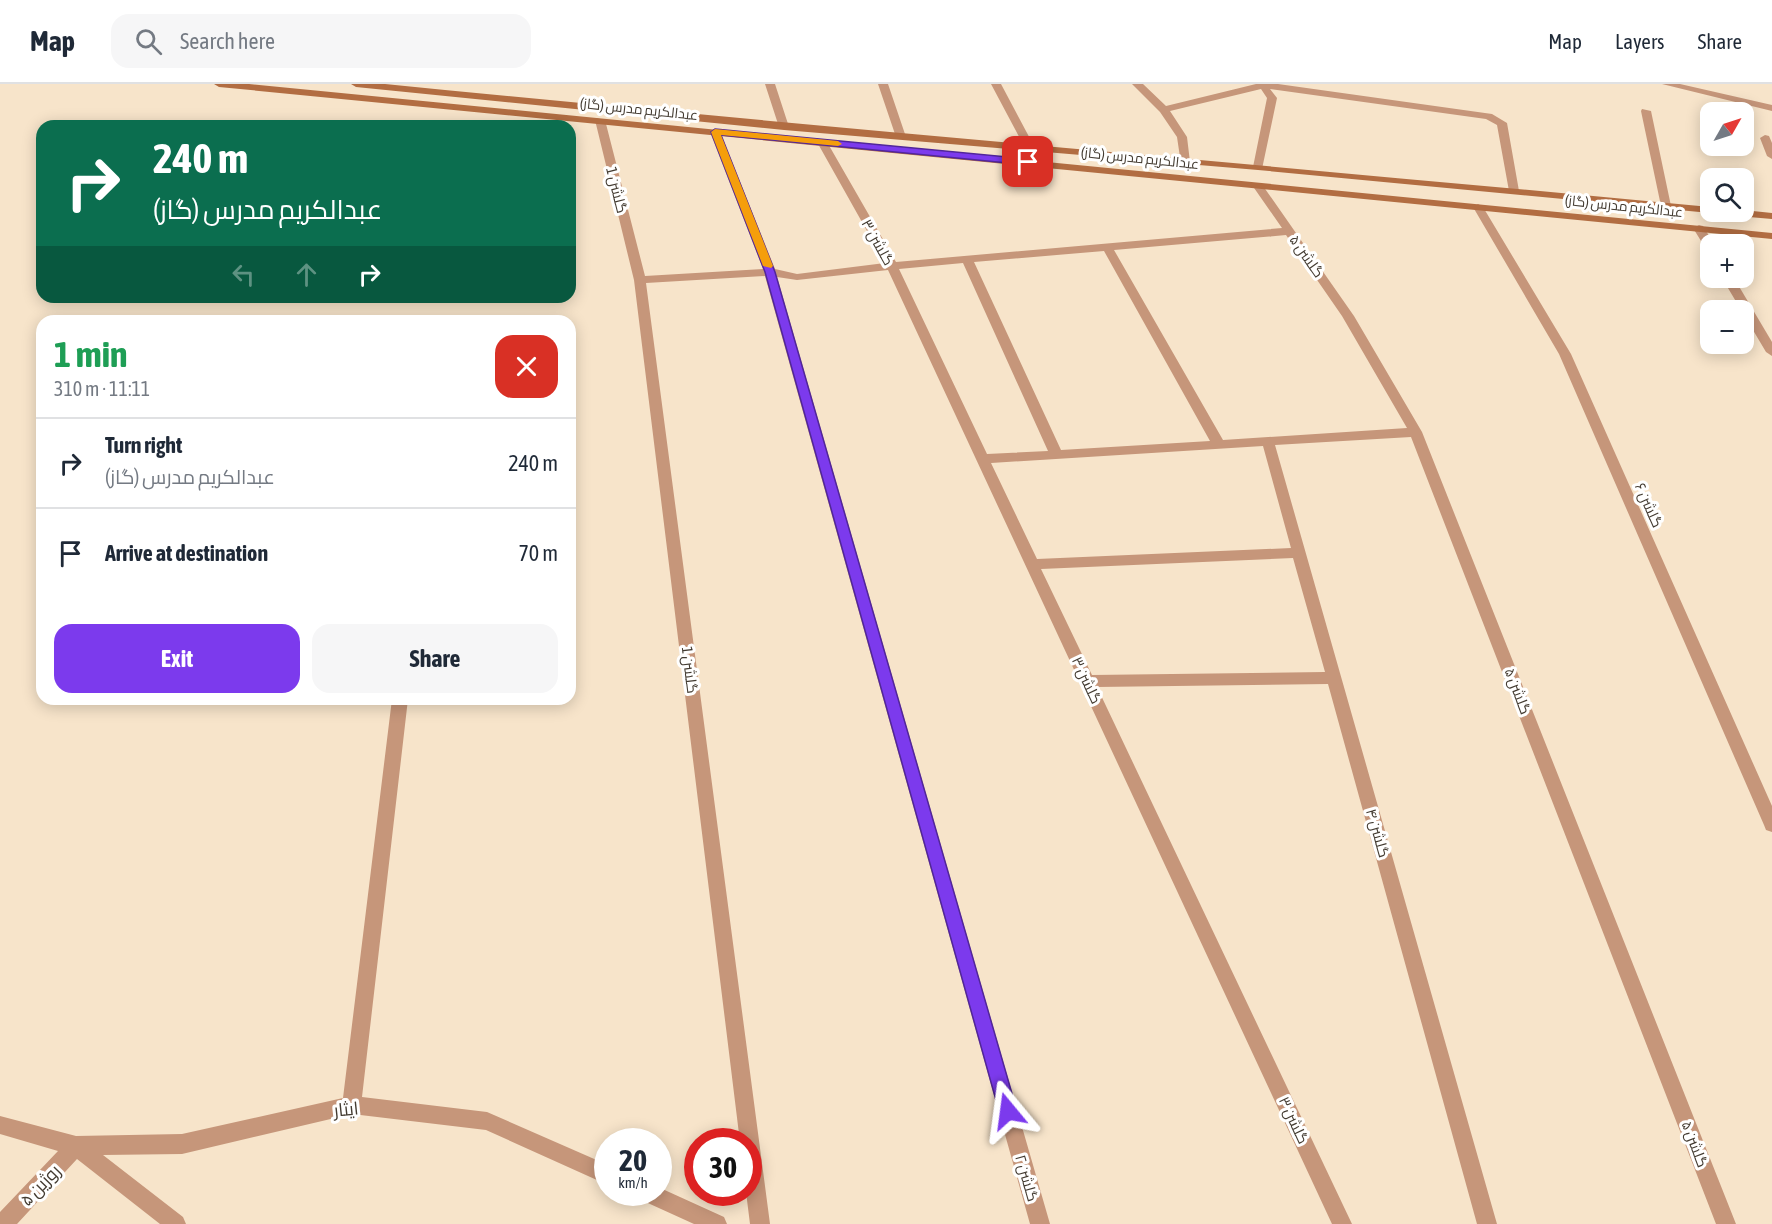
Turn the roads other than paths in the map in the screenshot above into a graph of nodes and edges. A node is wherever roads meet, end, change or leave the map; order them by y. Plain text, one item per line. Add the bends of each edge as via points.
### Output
1 (219, 84) edge
2 (356, 84) edge
3 (770, 84) edge
4 (883, 84) edge
5 (996, 84) edge
6 (1137, 84) edge
7 (1667, 84) edge
8 (1263, 85) edge
9 (1772, 108) edge
10 (1164, 110) junction
11 (1646, 111) dead end
12 (600, 120) junction
13 (784, 127) junction
14 (715, 132) junction
15 (902, 137) junction
16 (1765, 138) dead end
17 (783, 139) junction
18 (822, 142) junction
19 (1030, 148) junction
20 (1772, 156) edge
21 (1185, 162) junction
22 (1258, 167) junction
23 (1257, 185) junction
24 (1514, 191) junction
25 (1666, 206) junction
26 (1478, 207) junction
27 (1700, 209) edge
28 (1754, 214) edge
29 (1772, 216) edge
30 (1699, 228) junction
31 (1290, 231) junction
32 (1702, 234) edge
33 (1772, 236) edge
34 (1107, 247) junction
35 (967, 259) junction
36 (892, 266) junction
37 (770, 272) junction
38 (640, 280) junction
39 (1734, 288) edge
40 (1772, 352) edge
41 (1416, 432) junction
42 (1268, 442) junction
43 (1220, 446) junction
44 (1057, 455) junction
45 (983, 459) junction
46 (1299, 553) junction
47 (1032, 564) junction
48 (1334, 678) junction
49 (1087, 681) junction
50 (399, 705) edge
51 (1772, 825) edge
52 (352, 1105) junction
53 (0, 1125) edge
54 (76, 1146) junction
55 (594, 1169) edge
56 (672, 1204) edge
57 (3, 1224) edge
58 (176, 1224) edge
59 (717, 1224) edge
60 (760, 1224) edge
61 (1040, 1224) edge
62 (1342, 1224) edge
63 (1487, 1224) edge
64 (1726, 1224) edge

1 - 12 street, عبدالکریم مدرس (گاز)
2 - 13 street, عبدالکریم مدرس (گاز)
3 - 13 street
4 - 15 street
5 - 19 street
6 - 10 street
7 - 9 street
8 - 10 street
8 - 22 street via 1272,98
8 - 24 street via 1488,116 1502,123
10 - 21 street via 1182,137
11 - 25 street
12 - 14 street, عبدالکریم مدرس (گاز)
12 - 38 street, گلشن 1
13 - 15 street, عبدالکریم مدرس (گاز)
13 - 17 street
14 - 17 street, عبدالکریم مدرس (گاز)
14 - 37 street, گلشن ۲
15 - 19 street, عبدالکریم مدرس (گاز)
16 - 20 street
17 - 18 street, عبدالکریم مدرس (گاز)
18 - 23 street, عبدالکریم مدرس (گاز)
18 - 36 street, گلشن ۳
19 - 21 street, عبدالکریم مدرس (گاز)
21 - 22 street, عبدالکریم مدرس (گاز)
22 - 23 street
22 - 24 street, عبدالکریم مدرس (گاز)
23 - 26 street, عبدالکریم مدرس (گاز)
23 - 31 street, گلشن ۵
24 - 25 street, عبدالکریم مدرس (گاز)
25 - 27 street, عبدالکریم مدرس (گاز)
26 - 30 street, عبدالکریم مدرس (گاز)
26 - 51 street, گلشن ۶ via 1565,354
28 - 29 street
30 - 32 street
30 - 33 street, عبدالکریم مدرس (گاز)
31 - 34 street
31 - 41 street, گلشن ۵ via 1348,316
34 - 35 street
34 - 43 street
35 - 36 street
35 - 44 street
36 - 37 street via 797,278
36 - 45 street, گلشن ۳
37 - 38 street
37 - 61 street, گلشن ۲
38 - 60 street, گلشن 1
39 - 40 street
41 - 42 street
41 - 64 street, گلشن ۵
42 - 43 street
42 - 46 street, گلشن ۴
43 - 44 street
44 - 45 street
45 - 47 street, گلشن ۳
46 - 47 street
46 - 48 street, گلشن ۴
47 - 49 street, گلشن ۳
48 - 49 street
48 - 63 street, گلشن ۴
49 - 62 street, گلشن ۳
50 - 52 street
52 - 54 street, ایثار via 182,1144
52 - 55 street, ایثار via 487,1121
53 - 54 street
54 - 57 street, روژین ۵
54 - 58 street
56 - 59 street

